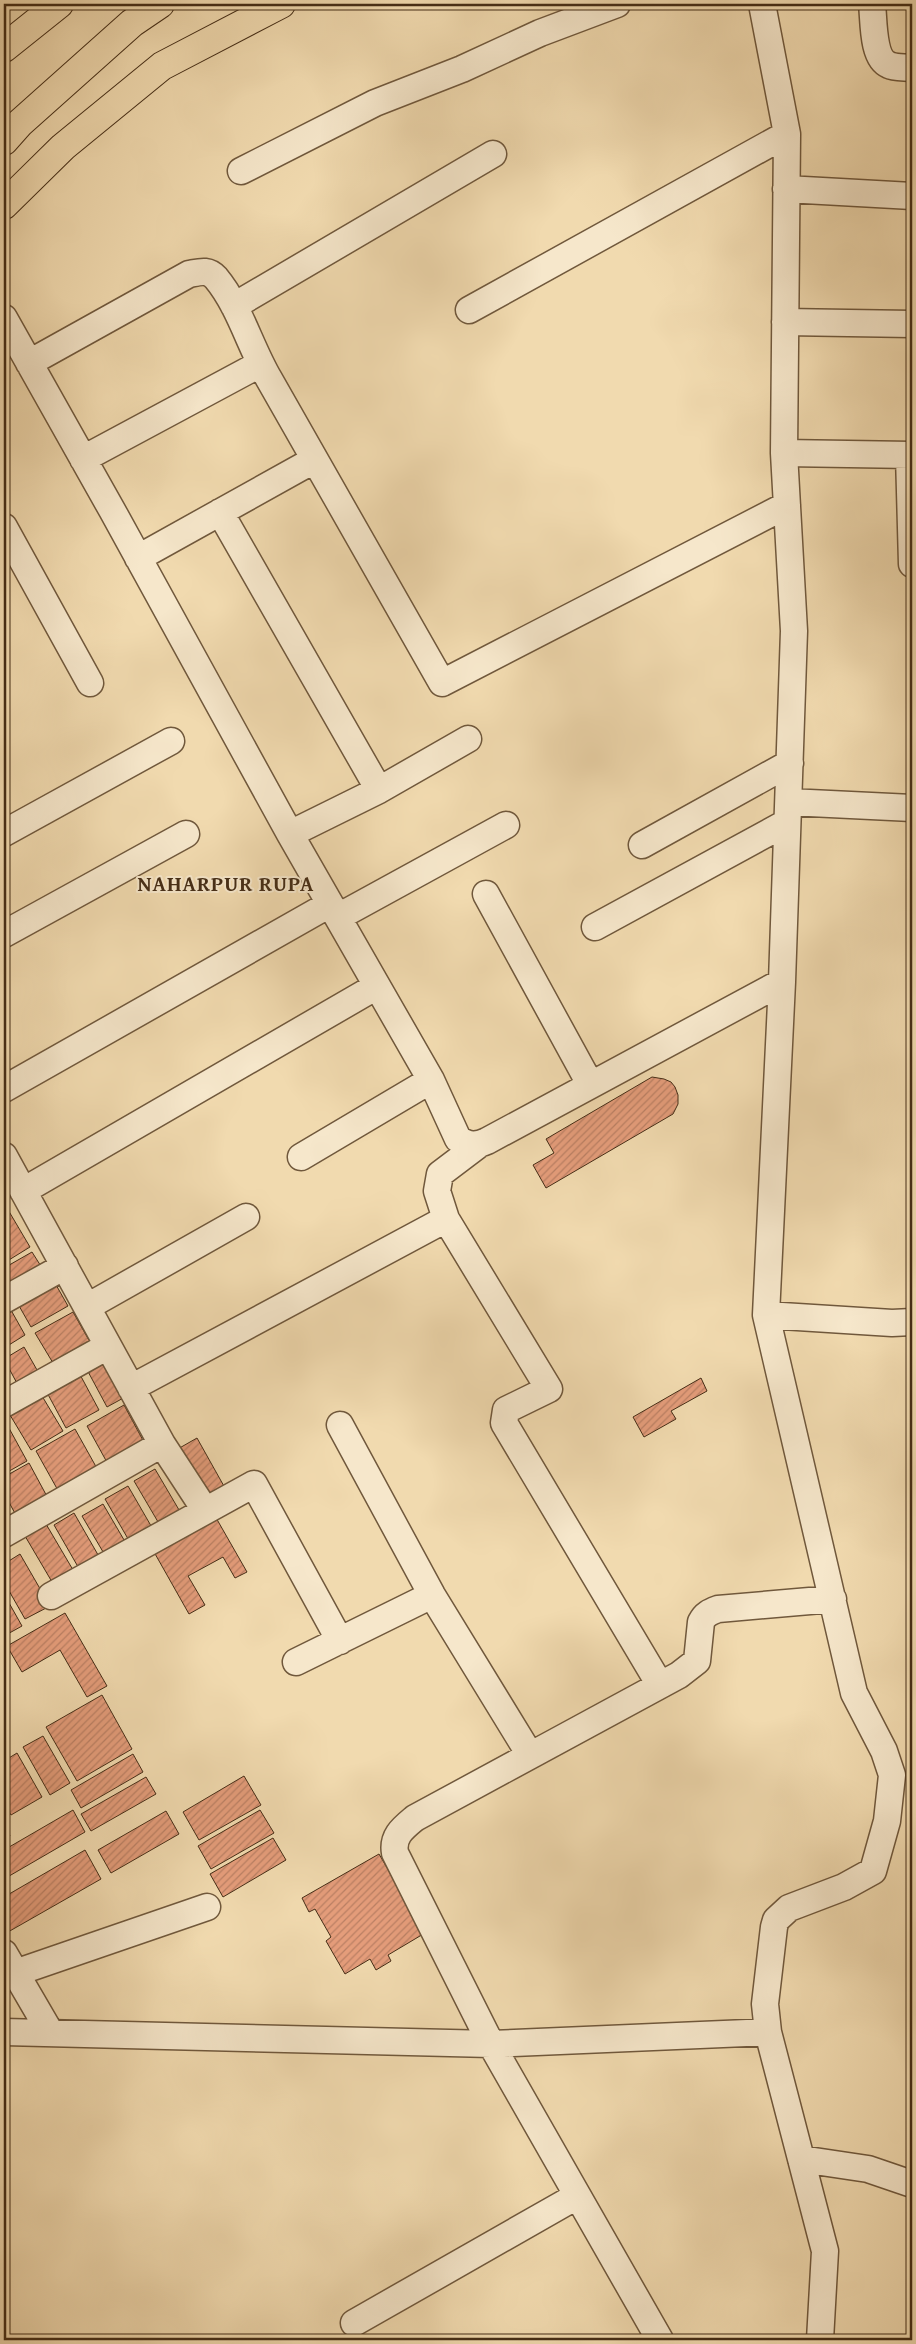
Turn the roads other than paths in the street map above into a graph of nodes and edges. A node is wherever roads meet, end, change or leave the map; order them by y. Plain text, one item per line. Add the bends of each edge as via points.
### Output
1 (59, 4) edge
2 (160, 4) edge
3 (281, 4) edge
4 (617, 4) edge
5 (762, 4) edge
6 (872, 4) edge
7 (4, 48) edge
8 (912, 68) edge
9 (787, 134) junction
10 (4, 141) edge
11 (493, 154) dead end
12 (241, 171) dead end
13 (786, 189) junction
14 (912, 196) edge
15 (4, 204) edge
16 (234, 306) junction
17 (469, 310) dead end
18 (4, 318) edge
19 (786, 322) junction
20 (912, 324) edge
21 (29, 363) junction
22 (260, 364) junction
23 (784, 453) junction
24 (911, 455) edge
25 (83, 458) junction
26 (314, 460) junction
27 (787, 505) junction
28 (220, 512) junction
29 (4, 527) edge
30 (138, 558) junction
31 (912, 564) edge
32 (90, 683) dead end
33 (468, 739) dead end
34 (171, 740) dead end
35 (790, 763) junction
36 (380, 790) junction
37 (912, 808) edge
38 (787, 812) junction
39 (506, 825) dead end
40 (4, 833) edge
41 (186, 834) dead end
42 (290, 834) junction
43 (642, 846) dead end
44 (486, 894) dead end
45 (334, 911) junction
46 (595, 927) dead end
47 (4, 934) edge
48 (782, 982) junction
49 (377, 986) junction
50 (431, 1080) junction
51 (590, 1084) junction
52 (4, 1088) edge
53 (477, 1146) junction
54 (4, 1156) edge
55 (301, 1157) dead end
56 (22, 1191) junction
57 (246, 1217) dead end
58 (446, 1219) junction
59 (65, 1266) junction
60 (4, 1300) edge
61 (87, 1308) junction
62 (766, 1315) junction
63 (912, 1322) edge
64 (108, 1346) junction
65 (131, 1388) junction
66 (4, 1404) edge
67 (340, 1425) dead end
68 (162, 1444) junction
69 (205, 1510) junction
70 (4, 1534) edge
71 (432, 1595) junction
72 (51, 1596) dead end
73 (832, 1599) junction
74 (340, 1641) junction
75 (296, 1662) dead end
76 (660, 1685) junction
77 (530, 1755) junction
78 (207, 1907) dead end
79 (9, 1963) edge
80 (4, 2032) edge
81 (50, 2032) junction
82 (768, 2032) junction
83 (491, 2044) junction
84 (801, 2159) junction
85 (912, 2184) edge
86 (577, 2196) junction
87 (354, 2323) dead end
88 (660, 2340) edge
89 (820, 2340) edge

1 - 7 main road
2 - 10 main road via 132,23
3 - 15 main road via 162,66 63,147
4 - 12 street via 375,103
5 - 9 street
6 - 8 street via 877,50 882,60 889,66
9 - 13 street
9 - 17 street
11 - 16 street
13 - 14 street
13 - 19 street
16 - 21 street via 211,272 189,274
16 - 22 street
18 - 21 street
19 - 20 street
19 - 23 street
21 - 25 street
22 - 25 street
22 - 26 street
23 - 24 street
23 - 27 street
24 - 31 street
25 - 30 street
26 - 27 street via 442,683
26 - 28 street
27 - 35 street via 794,631
28 - 30 street
28 - 36 street
29 - 32 street
30 - 42 street
33 - 36 street
34 - 40 street
35 - 38 street
35 - 43 street
36 - 42 street
37 - 38 street
38 - 46 street
38 - 48 street
39 - 45 street
41 - 47 street
42 - 45 street
44 - 51 street
45 - 49 street
45 - 52 street
48 - 51 street
48 - 62 street
49 - 50 street
49 - 56 street
50 - 53 street via 458,1139 466,1145
50 - 55 street
51 - 53 street
53 - 58 street via 440,1174 437,1191
54 - 56 street
56 - 59 street
57 - 61 street
58 - 65 street
58 - 76 street via 549,1389 506,1410 504,1423
59 - 60 street
59 - 61 street
61 - 64 street
62 - 63 street
62 - 73 street
64 - 65 street
64 - 66 street
65 - 68 street
67 - 71 street
68 - 69 street
68 - 70 street
69 - 72 street
69 - 74 street via 254,1484
71 - 74 street
71 - 77 street
73 - 76 street via 711,1612 701,1622 697,1661
73 - 82 street via 854,1692 884,1751 892,1775 887,1821 873,1871 844,1887 789,1908 776,1920 765,2004
74 - 75 street
76 - 77 street
77 - 83 street via 415,1818 399,1832 394,1844 395,1853
78 - 79 street
79 - 81 street
80 - 81 street
81 - 83 street
82 - 83 street
82 - 84 street
83 - 86 street
84 - 85 street via 868,2169
84 - 89 street via 825,2251
86 - 87 street
86 - 88 street

